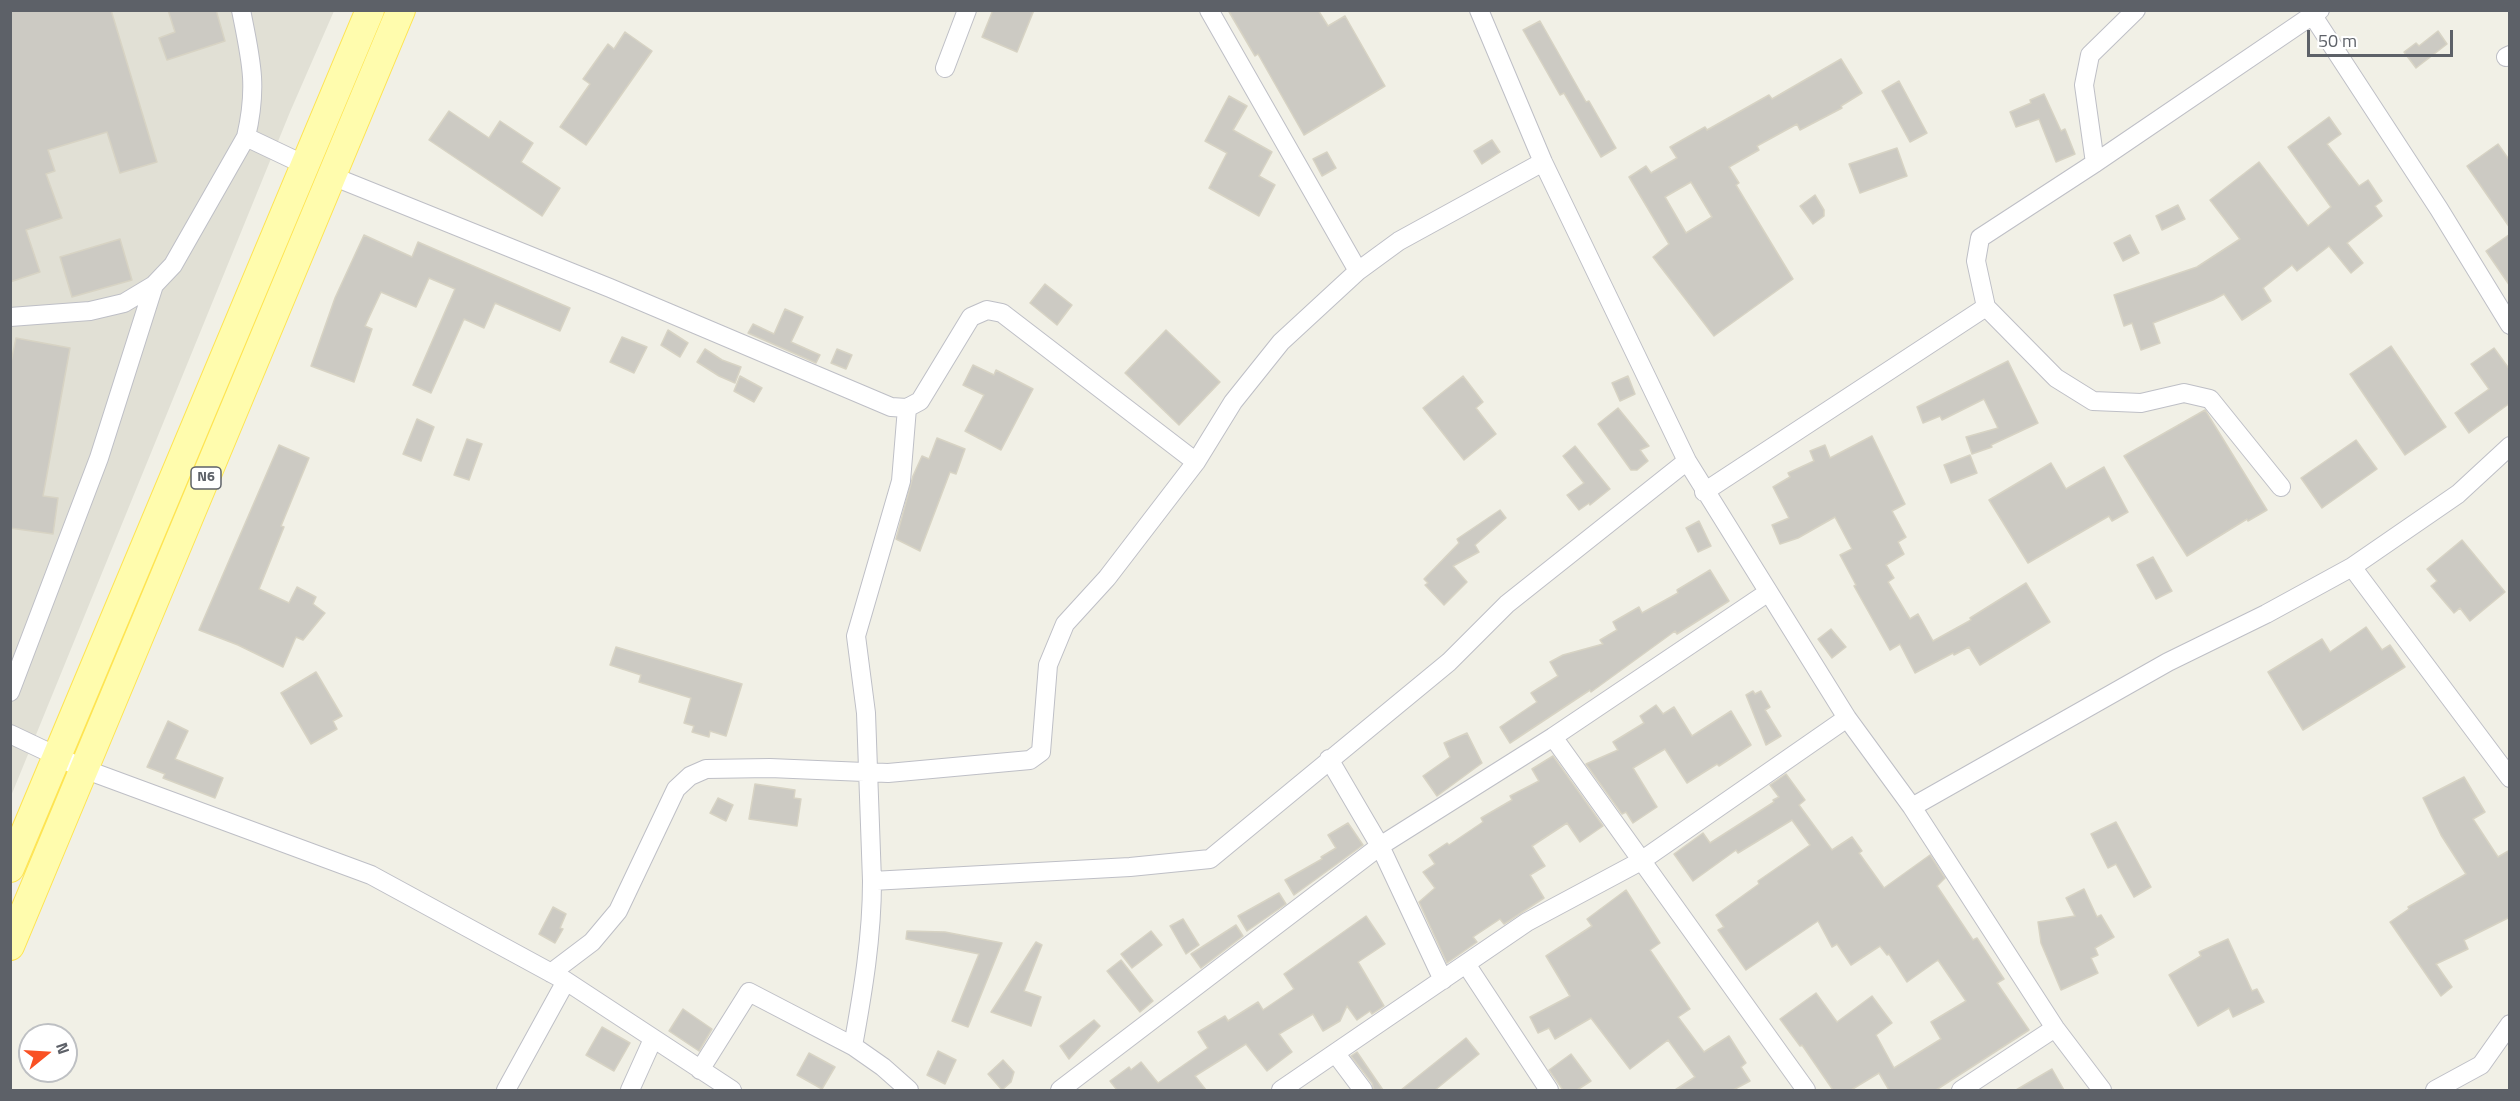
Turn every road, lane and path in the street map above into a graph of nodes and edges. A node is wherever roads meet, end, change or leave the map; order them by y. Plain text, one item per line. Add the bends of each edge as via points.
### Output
1 (241, 10) edge
2 (370, 10) edge
3 (401, 10) edge
4 (967, 10) edge
5 (1209, 10) edge
6 (1479, 10) edge
7 (2136, 10) edge
8 (2316, 13) edge
9 (945, 68) dead end
10 (246, 137) junction
11 (1543, 162) junction
12 (2096, 163) junction
13 (305, 165) junction
14 (332, 176) junction
15 (1358, 271) junction
16 (154, 285) junction
17 (1986, 306) junction
18 (10, 317) edge
19 (2510, 325) edge
20 (907, 408) junction
21 (2510, 446) edge
22 (1687, 461) junction
23 (1196, 462) junction
24 (2281, 487) dead end
25 (1704, 492) junction
26 (2352, 567) junction
27 (1767, 593) junction
28 (10, 692) edge
29 (1847, 718) junction
30 (10, 734) edge
31 (1553, 737) junction
32 (56, 755) junction
33 (1329, 759) junction
34 (84, 769) junction
35 (869, 773) junction
36 (2510, 777) edge
37 (1912, 807) junction
38 (1380, 846) junction
39 (1641, 861) junction
40 (10, 868) edge
41 (872, 881) junction
42 (10, 946) edge
43 (1467, 964) junction
44 (558, 977) junction
45 (1443, 980) junction
46 (2510, 1024) edge
47 (2055, 1028) junction
48 (653, 1039) junction
49 (853, 1046) junction
50 (1336, 1054) junction
51 (700, 1070) junction
52 (506, 1090) edge
53 (630, 1090) edge
54 (732, 1090) edge
55 (909, 1090) edge
56 (1060, 1090) edge
57 (1281, 1090) edge
58 (1363, 1090) edge
59 (1549, 1090) edge
60 (1806, 1090) edge
61 (1961, 1090) edge
62 (2102, 1090) edge
63 (2434, 1090) edge

1 - 10 street via 253,67 253,106
2 - 13 main road, N6
3 - 14 main road, N6
4 - 9 street
5 - 15 street
6 - 11 street
7 - 12 street via 2090,54 2084,85
8 - 12 street
8 - 19 street
10 - 13 street
10 - 16 street via 173,265
11 - 15 street via 1399,241
11 - 22 street
12 - 17 street via 1980,238 1976,261
13 - 32 main road, N6
14 - 20 street via 891,407
14 - 34 main road, N6
15 - 23 street via 1281,342 1233,402
16 - 18 street via 124,303 90,311
16 - 28 street via 99,458
17 - 24 street via 2056,378 2093,401 2141,403 2184,393 2210,399
17 - 25 street
20 - 23 street via 920,401 971,317 987,310 1002,313
20 - 35 street via 901,482 856,636
21 - 26 street via 2458,494
22 - 25 street
22 - 33 street via 1507,604 1449,663
23 - 35 street via 1107,578 1065,624 1048,665 1041,752 1030,760
25 - 27 street
26 - 36 street
26 - 37 street via 2168,662
27 - 29 street
27 - 31 street
29 - 37 street
29 - 39 street
30 - 32 street
31 - 38 street
31 - 39 street
32 - 34 street
32 - 40 main road, N6
33 - 38 street
33 - 41 street via 1210,859
34 - 42 main road, N6
34 - 44 street via 371,875
35 - 41 street
35 - 44 street via 706,769 690,776 676,789 618,910
37 - 47 street
38 - 45 street
38 - 56 street
39 - 43 street via 1527,922
39 - 60 street
41 - 49 street via 872,922
43 - 45 street
43 - 59 street
44 - 48 street
44 - 52 street
45 - 50 street
46 - 63 street via 2481,1065
47 - 61 street
47 - 62 street
48 - 51 street
48 - 53 street
49 - 51 street via 749,992
49 - 55 street
50 - 57 street
50 - 58 street
51 - 54 street

